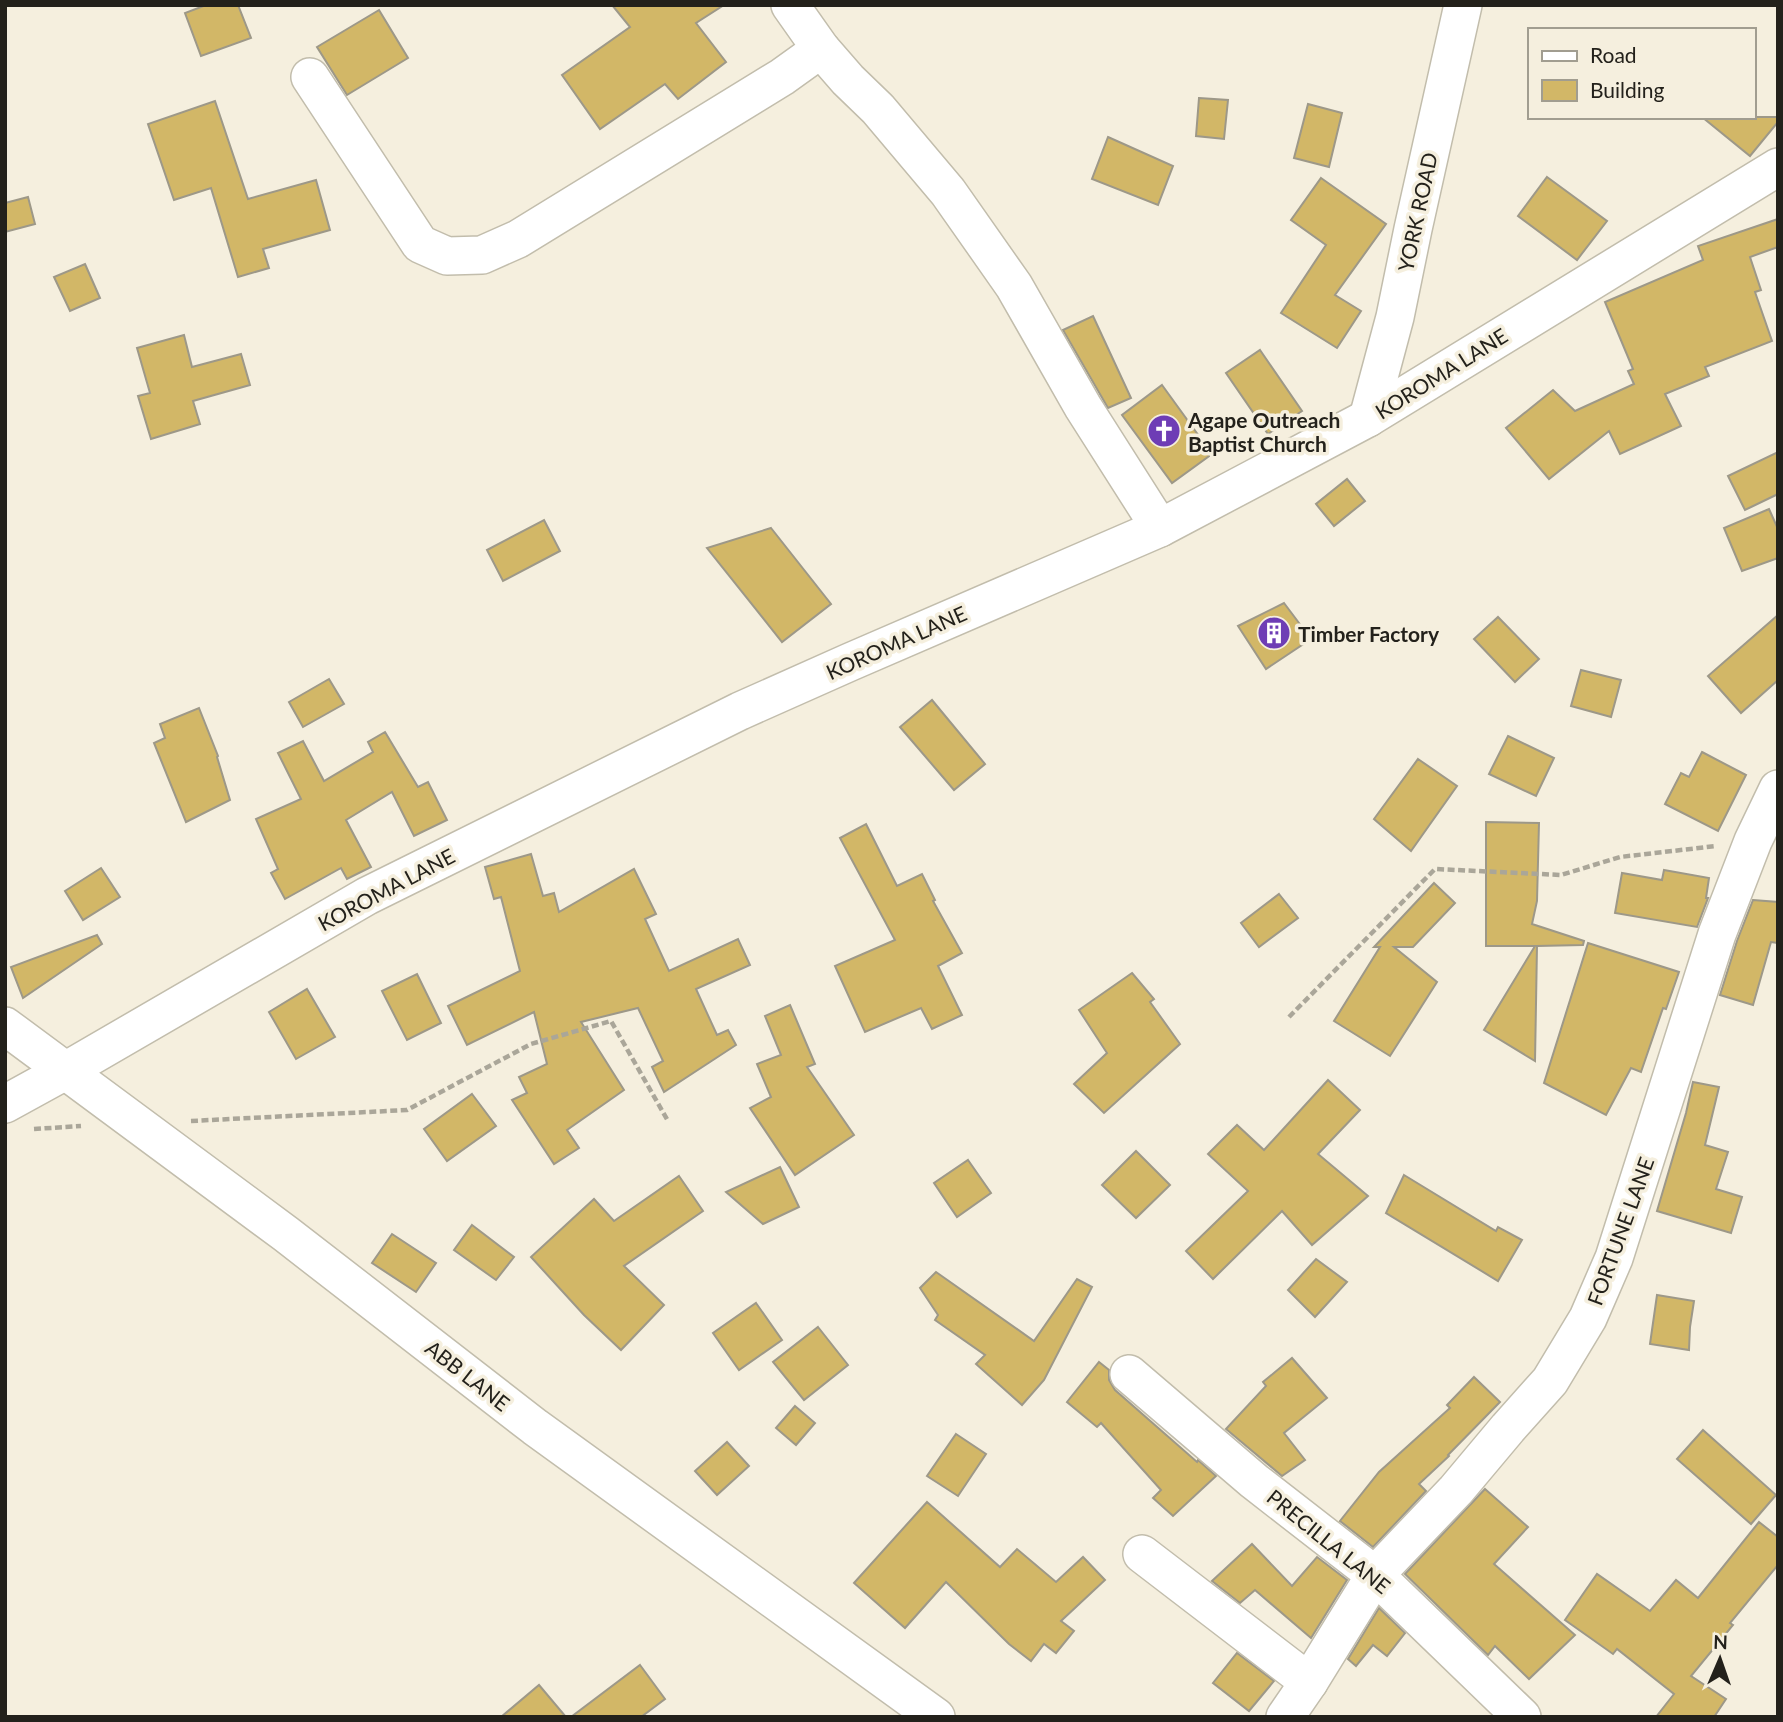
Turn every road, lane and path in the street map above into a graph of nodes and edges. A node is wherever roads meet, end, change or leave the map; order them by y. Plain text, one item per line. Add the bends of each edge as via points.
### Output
1 (790, 5) edge
2 (1463, 5) edge
3 (821, 50) junction
4 (310, 77) dead end
5 (1778, 167) edge
6 (1368, 418) junction
7 (1160, 528) junction
8 (1778, 789) edge
9 (1753, 841) junction
10 (1289, 1017) dead end
11 (5, 1026) edge
12 (67, 1070) junction
13 (5, 1104) edge
14 (191, 1121) dead end
15 (667, 1121) dead end
16 (84, 1126) dead end
17 (32, 1129) dead end
18 (1129, 1374) dead end
19 (1142, 1554) dead end
20 (1375, 1576) junction
21 (1309, 1682) junction
22 (936, 1717) edge
23 (1285, 1717) edge
24 (1522, 1717) edge

1 - 3 street
2 - 6 street, YORK ROAD via 1395,317
3 - 4 street via 518,239 482,256 447,256 420,244
3 - 7 street via 948,192 1014,286
5 - 6 street, KOROMA LANE
6 - 7 street, KOROMA LANE
7 - 12 street, KOROMA LANE via 740,711 379,890
8 - 9 street, FORTUNE LANE
9 - 10 path via 1620,857 1562,875 1435,869
9 - 20 street, FORTUNE LANE via 1717,934 1614,1258 1588,1318 1550,1381
11 - 12 street, ABB LANE
12 - 13 street, KOROMA LANE
12 - 22 street, ABB LANE via 535,1427
14 - 15 path via 407,1110 531,1044 611,1021
16 - 17 path
18 - 20 street, PRECILLA LANE
19 - 21 street
20 - 21 street, FORTUNE LANE
20 - 24 street, PRECILLA LANE
21 - 23 street, FORTUNE LANE

